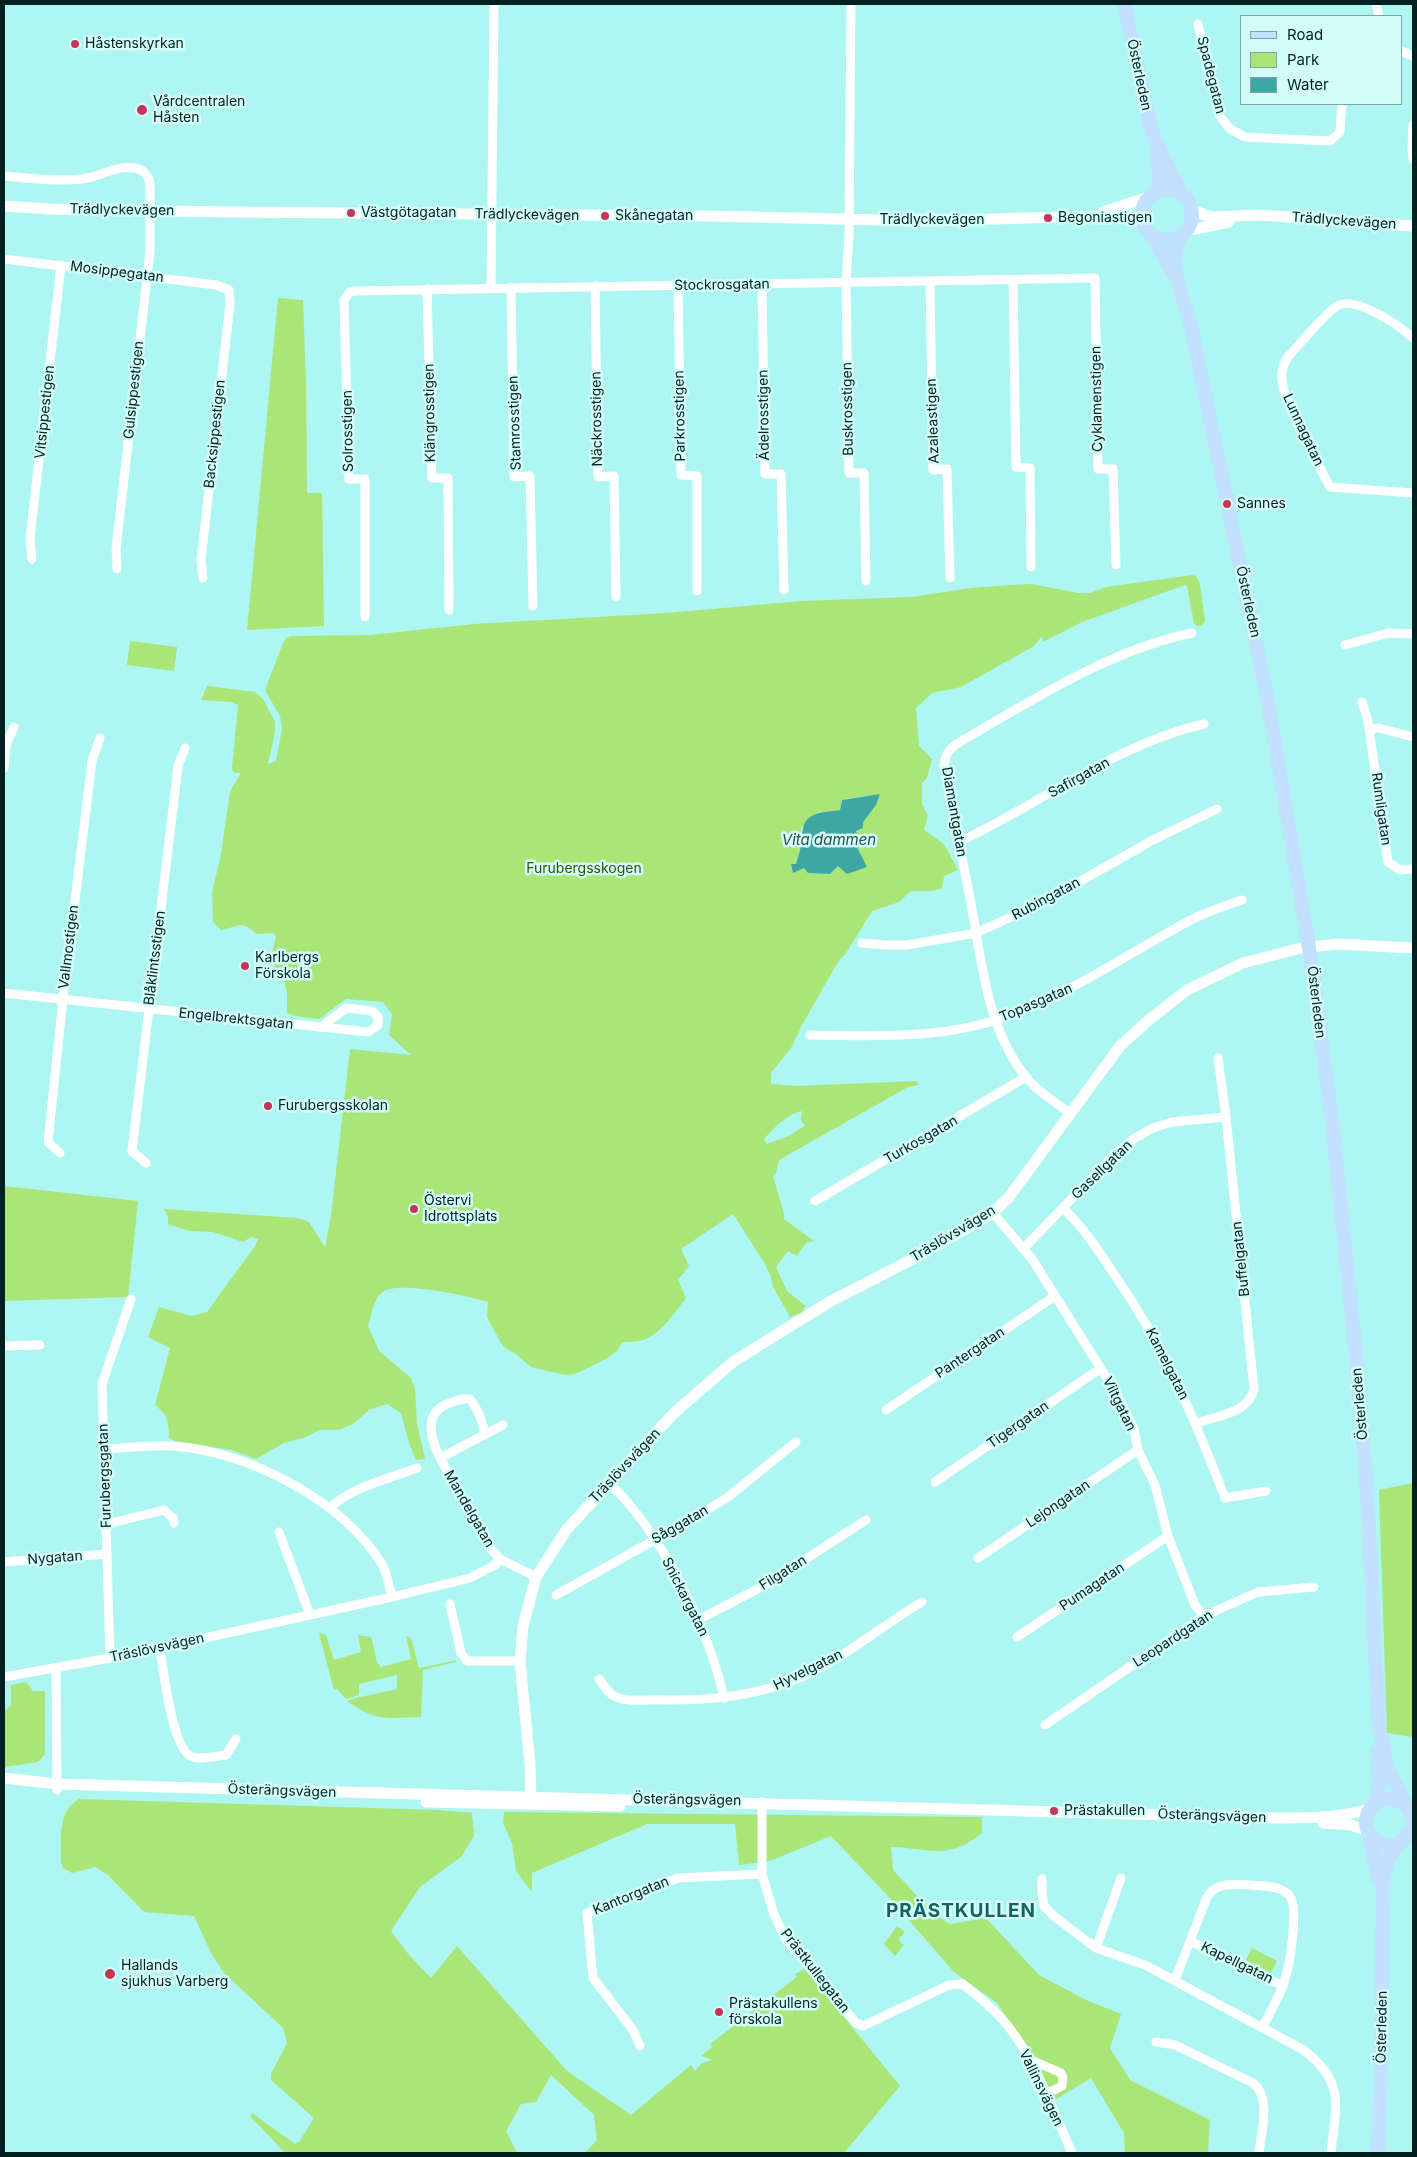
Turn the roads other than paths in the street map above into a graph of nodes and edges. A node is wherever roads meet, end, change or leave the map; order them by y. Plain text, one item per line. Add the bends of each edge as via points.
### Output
1 (494, 4) edge
2 (851, 4) edge
3 (1124, 4) edge
4 (1198, 24) dead end
5 (1342, 105) edge
6 (1413, 125) edge
7 (1157, 146) junction
8 (1413, 159) edge
9 (4, 176) edge
10 (1153, 194) junction
11 (1182, 194) junction
12 (4, 206) edge
13 (49, 209) junction
14 (1192, 210) junction
15 (151, 211) junction
16 (4, 212) edge
17 (492, 215) junction
18 (1094, 215) junction
19 (1275, 217) junction
20 (849, 220) junction
21 (1413, 226) edge
22 (1147, 228) junction
23 (1184, 233) junction
24 (4, 259) edge
25 (61, 265) junction
26 (146, 276) junction
27 (1096, 278) joint
28 (1013, 280) junction
29 (930, 281) junction
30 (846, 283) junction
31 (762, 284) junction
32 (678, 285) junction
33 (595, 286) junction
34 (1179, 286) junction
35 (491, 287) junction
36 (511, 287) junction
37 (427, 289) junction
38 (229, 290) joint
39 (350, 292) joint
40 (1413, 338) edge
41 (1413, 493) edge
42 (32, 559) dead end
43 (1116, 565) dead end
44 (1031, 567) dead end
45 (117, 569) dead end
46 (203, 578) dead end
47 (950, 578) dead end
48 (866, 581) dead end
49 (784, 590) dead end
50 (697, 591) dead end
51 (616, 597) dead end
52 (533, 606) dead end
53 (449, 610) dead end
54 (366, 617) dead end
55 (1192, 633) dead end
56 (1413, 634) edge
57 (1345, 645) dead end
58 (1362, 702) dead end
59 (1204, 724) dead end
60 (14, 727) dead end
61 (1370, 730) junction
62 (1413, 737) edge
63 (100, 738) dead end
64 (185, 748) dead end
65 (4, 768) edge
66 (1217, 809) dead end
67 (959, 842) junction
68 (1413, 869) edge
69 (1242, 900) dead end
70 (976, 933) junction
71 (862, 942) dead end
72 (1309, 947) junction
73 (1413, 948) edge
74 (4, 993) edge
75 (63, 999) junction
76 (149, 1010) junction
77 (996, 1020) junction
78 (320, 1028) junction
79 (810, 1035) dead end
80 (1218, 1058) dead end
81 (1026, 1077) junction
82 (1070, 1113) junction
83 (1226, 1117) junction
84 (60, 1153) dead end
85 (146, 1164) dead end
86 (815, 1200) dead end
87 (1063, 1208) junction
88 (993, 1213) junction
89 (1023, 1249) junction
90 (1055, 1296) junction
91 (131, 1299) dead end
92 (40, 1345) dead end
93 (4, 1346) edge
94 (1101, 1368) junction
95 (886, 1410) dead end
96 (1197, 1423) junction
97 (503, 1425) dead end
98 (485, 1435) junction
99 (796, 1442) dead end
100 (105, 1449) junction
101 (1138, 1450) junction
102 (440, 1458) junction
103 (417, 1468) dead end
104 (935, 1482) dead end
105 (609, 1483) junction
106 (1266, 1491) dead end
107 (330, 1508) junction
108 (866, 1520) dead end
109 (174, 1523) dead end
110 (107, 1524) junction
111 (279, 1532) dead end
112 (1168, 1536) junction
113 (655, 1540) junction
114 (107, 1554) junction
115 (978, 1558) dead end
116 (500, 1559) junction
117 (4, 1562) edge
118 (536, 1577) junction
119 (1314, 1587) dead end
120 (556, 1595) dead end
121 (392, 1597) junction
122 (922, 1602) dead end
123 (450, 1604) dead end
124 (310, 1615) junction
125 (1204, 1616) junction
126 (698, 1620) junction
127 (1017, 1637) dead end
128 (160, 1648) junction
129 (110, 1658) junction
130 (520, 1660) junction
131 (56, 1668) junction
132 (4, 1677) edge
133 (599, 1679) dead end
134 (724, 1698) junction
135 (1045, 1725) dead end
136 (1379, 1728) junction
137 (236, 1739) dead end
138 (4, 1778) edge
139 (4, 1784) edge
140 (57, 1787) junction
141 (531, 1801) junction
142 (762, 1805) junction
143 (1372, 1807) junction
144 (1410, 1812) edge
145 (1368, 1832) junction
146 (1407, 1837) edge
147 (762, 1874) junction
148 (1121, 1878) dead end
149 (1042, 1879) dead end
150 (1382, 1902) junction
151 (1190, 1941) junction
152 (1096, 1948) junction
153 (1175, 1980) junction
154 (963, 1984) joint
155 (1283, 1986) junction
156 (1263, 2027) junction
157 (1156, 2042) dead end
158 (640, 2046) dead end
159 (1030, 2059) junction
160 (1046, 2094) junction
161 (1072, 2153) edge
162 (1259, 2153) edge
163 (1331, 2153) edge
164 (1378, 2153) edge

1 - 17 street
2 - 20 street
3 - 7 main road, Österleden via 1144,102
4 - 5 street, Spadegatan via 1219,115 1240,136 1330,141 1340,132
6 - 8 street
7 - 10 main road, Österleden via 1160,179
7 - 11 main road, Österleden
9 - 15 street, Gulsippestigen via 72,180 121,168 136,168 148,176
10 - 11 main road, Trädlyckevägen via 1167,190
10 - 18 street, Trädlyckevägen
10 - 22 main road via 1143,211
11 - 14 main road
12 - 13 street, Trädlyckevägen
13 - 15 street, Trädlyckevägen
13 - 16 street, Trädlyckevägen
14 - 19 street, Trädlyckevägen via 1211,217
14 - 23 main road via 1192,221
15 - 17 street, Trädlyckevägen
15 - 26 street, Gulsippestigen
17 - 20 street, Trädlyckevägen
17 - 35 street
18 - 20 street, Trädlyckevägen via 989,220
18 - 22 street, Trädlyckevägen via 1130,215
19 - 21 street, Trädlyckevägen
19 - 23 street, Trädlyckevägen via 1240,220
20 - 30 street
22 - 23 main road, Trädlyckevägen via 1164,240
22 - 34 main road, Österleden
23 - 34 main road, Österleden via 1177,242 1175,260
24 - 25 street, Mosippegatan
25 - 26 street, Mosippegatan
25 - 42 street, Vitsippestigen via 30,539
26 - 38 street, Mosippegatan via 216,285
26 - 45 street, Gulsippestigen via 116,549
27 - 28 street, Stockrosgatan
27 - 43 street, Cyklamenstigen via 1098,469 1114,469
28 - 29 street, Stockrosgatan
28 - 44 street via 1016,467 1030,468
29 - 30 street, Stockrosgatan
29 - 47 street, Azaleastigen via 932,470 946,469
30 - 31 street, Stockrosgatan
30 - 48 street, Buskrosstigen via 849,473 864,473
31 - 32 street, Stockrosgatan
31 - 49 street, Ädelrosstigen via 765,474 781,474
32 - 33 street, Stockrosgatan
32 - 50 street, Parkrosstigen via 681,475 697,476
33 - 36 street, Stockrosgatan
33 - 51 street, Näckrosstigen via 598,477 614,476
34 - 72 main road, Österleden via 1258,654
35 - 36 street, Stockrosgatan
35 - 37 street, Stockrosgatan
36 - 52 street, Stamrosstigen via 514,476 530,476
37 - 39 street, Stockrosgatan
37 - 53 street, Klängrosstigen via 432,478 448,478
38 - 46 street, Backsippestigen via 201,560
39 - 54 street, Solrosstigen via 344,300 349,479 365,479
40 - 41 street, Lunnagatan via 1402,328 1349,302 1333,309 1288,357 1281,376 1292,409 1330,487
55 - 67 street, Diamantgatan via 1081,673 951,748 945,757 944,767
56 - 57 street via 1388,633
58 - 61 street, Rumligatan
59 - 67 street, Safirgatan via 1160,737 1126,752 996,825
60 - 65 street via 6,745
61 - 62 street via 1379,728
61 - 68 street, Rumligatan via 1388,862 1400,870
63 - 75 street, Vallmostigen via 92,761
64 - 76 street, Blåklintsstigen via 178,766
66 - 70 street, Rubingatan via 1153,840 1040,904
67 - 70 street, Diamantgatan
69 - 77 street, Topasgatan via 1190,921 1058,995
70 - 71 street, Rubingatan via 907,945
70 - 77 street, Diamantgatan
72 - 73 street, Träslövsvägen via 1337,944
72 - 82 street, Träslövsvägen via 1243,963 1187,990 1120,1046
72 - 136 main road, Österleden via 1332,1120 1358,1375
74 - 75 street, Engelbrektsgatan
75 - 76 street, Engelbrektsgatan
75 - 84 street, Vallmostigen via 48,1142
76 - 78 street, Engelbrektsgatan
76 - 85 street, Blåklintsstigen via 132,1151
77 - 79 street, Topasgatan via 949,1030 889,1036
77 - 81 street, Diamantgatan via 1004,1041
78 - 78 street, Engelbrektsgatan via 368,1032 378,1025 378,1017 372,1011 346,1008
80 - 83 street, Buffelgatan
81 - 82 street, Diamantgatan
81 - 86 street, Turkosgatan
82 - 88 street, Träslövsvägen via 1009,1197
83 - 87 street, Gasellgatan via 1172,1122 1147,1131 1117,1152
83 - 96 street, Buffelgatan via 1254,1389 1253,1397 1243,1408
87 - 89 street, Gasellgatan
87 - 96 street, Kamelgatan via 1106,1261 1141,1312
88 - 89 street, Viltgatan
88 - 105 street, Träslövsvägen via 831,1301 734,1361 674,1413
89 - 90 street, Viltgatan
90 - 94 street, Viltgatan
90 - 95 street, Pantergatan
91 - 100 street, Furubergsgatan via 102,1384
92 - 93 street
94 - 101 street, Viltgatan via 1134,1430
94 - 104 street, Tigergatan
96 - 106 street, Kamelgatan via 1225,1498
97 - 98 street, Mandelgatan
98 - 102 street, Mandelgatan
98 - 102 street, Mandelgatan via 470,1399 463,1398 443,1406 431,1420 432,1440
99 - 113 street, Såggatan via 728,1497
100 - 107 street via 172,1446 197,1449 261,1468
100 - 110 street, Furubergsgatan
101 - 112 street, Viltgatan via 1155,1485
101 - 115 street, Lejongatan
102 - 116 street, Mandelgatan via 491,1549
103 - 107 street via 354,1492
105 - 113 street, Snickargatan via 626,1499
105 - 118 street, Träslövsvägen via 567,1529
107 - 121 street via 383,1566
108 - 126 street, Filgatan via 769,1583
109 - 110 street via 164,1510
110 - 114 street, Furubergsgatan
111 - 124 street
112 - 125 street, Viltgatan via 1195,1605
112 - 127 street, Pumagatan
113 - 120 street, Såggatan
113 - 126 street, Snickargatan
114 - 117 street, Nygatan
114 - 129 street, Furubergsgatan
116 - 118 street
116 - 121 street, Träslövsvägen via 470,1578
118 - 130 street, Träslövsvägen via 522,1626
119 - 125 street, Leopardgatan via 1258,1592
121 - 124 street, Träslövsvägen
122 - 134 street, Hyvelgatan via 827,1664 782,1685
123 - 130 street via 461,1653 467,1662
124 - 128 street, Träslövsvägen
125 - 135 street, Leopardgatan
126 - 134 street, Snickargatan via 709,1644
128 - 129 street, Träslövsvägen
128 - 137 street via 168,1699 181,1748 196,1757 226,1755
129 - 131 street, Träslövsvägen
130 - 141 street, Träslövsvägen
131 - 132 street, Träslövsvägen
131 - 140 street
133 - 134 street, Hyvelgatan via 620,1698
136 - 143 main road, Österleden via 1379,1789
136 - 144 main road, Österleden via 1388,1768
138 - 140 street, Österängsvägen
139 - 140 street, Österängsvägen
140 - 141 street, Österängsvägen
141 - 142 street, Österängsvägen
142 - 143 street, Österängsvägen via 1284,1818 1319,1818
142 - 145 street, Österängsvägen via 1318,1823 1351,1825
142 - 147 street, Prästkullegatan
143 - 144 main road via 1380,1801 1393,1800
143 - 145 main road, Österleden via 1366,1821
144 - 146 main road, Österleden via 1411,1828
145 - 146 main road via 1376,1841 1386,1845
145 - 150 main road, Österleden
146 - 150 main road, Österleden via 1386,1863
147 - 154 street, Prästkullegatan via 774,1914 786,1938 856,2023 863,2026 949,1985
147 - 158 street, Kantorgatan via 678,1878 587,1913 593,1978 633,2030
148 - 152 street
149 - 152 street via 1044,1906
150 - 164 main road, Österleden
151 - 153 street, Kapellgatan
151 - 155 street, Kapellgatan
151 - 155 street, Kapellgatan via 1207,1896 1217,1887 1237,1884 1282,1890 1291,1897 1295,1906
152 - 153 street
153 - 156 street
154 - 159 street, Vallinsvägen via 1004,2021
155 - 156 street, Kapellgatan
156 - 163 street via 1310,2055 1330,2079 1336,2101
157 - 162 street via 1176,2045 1253,2083 1260,2090 1264,2100
159 - 160 street, Vallinsvägen
159 - 160 street via 1058,2071 1063,2078 1062,2086
160 - 161 street, Vallinsvägen

